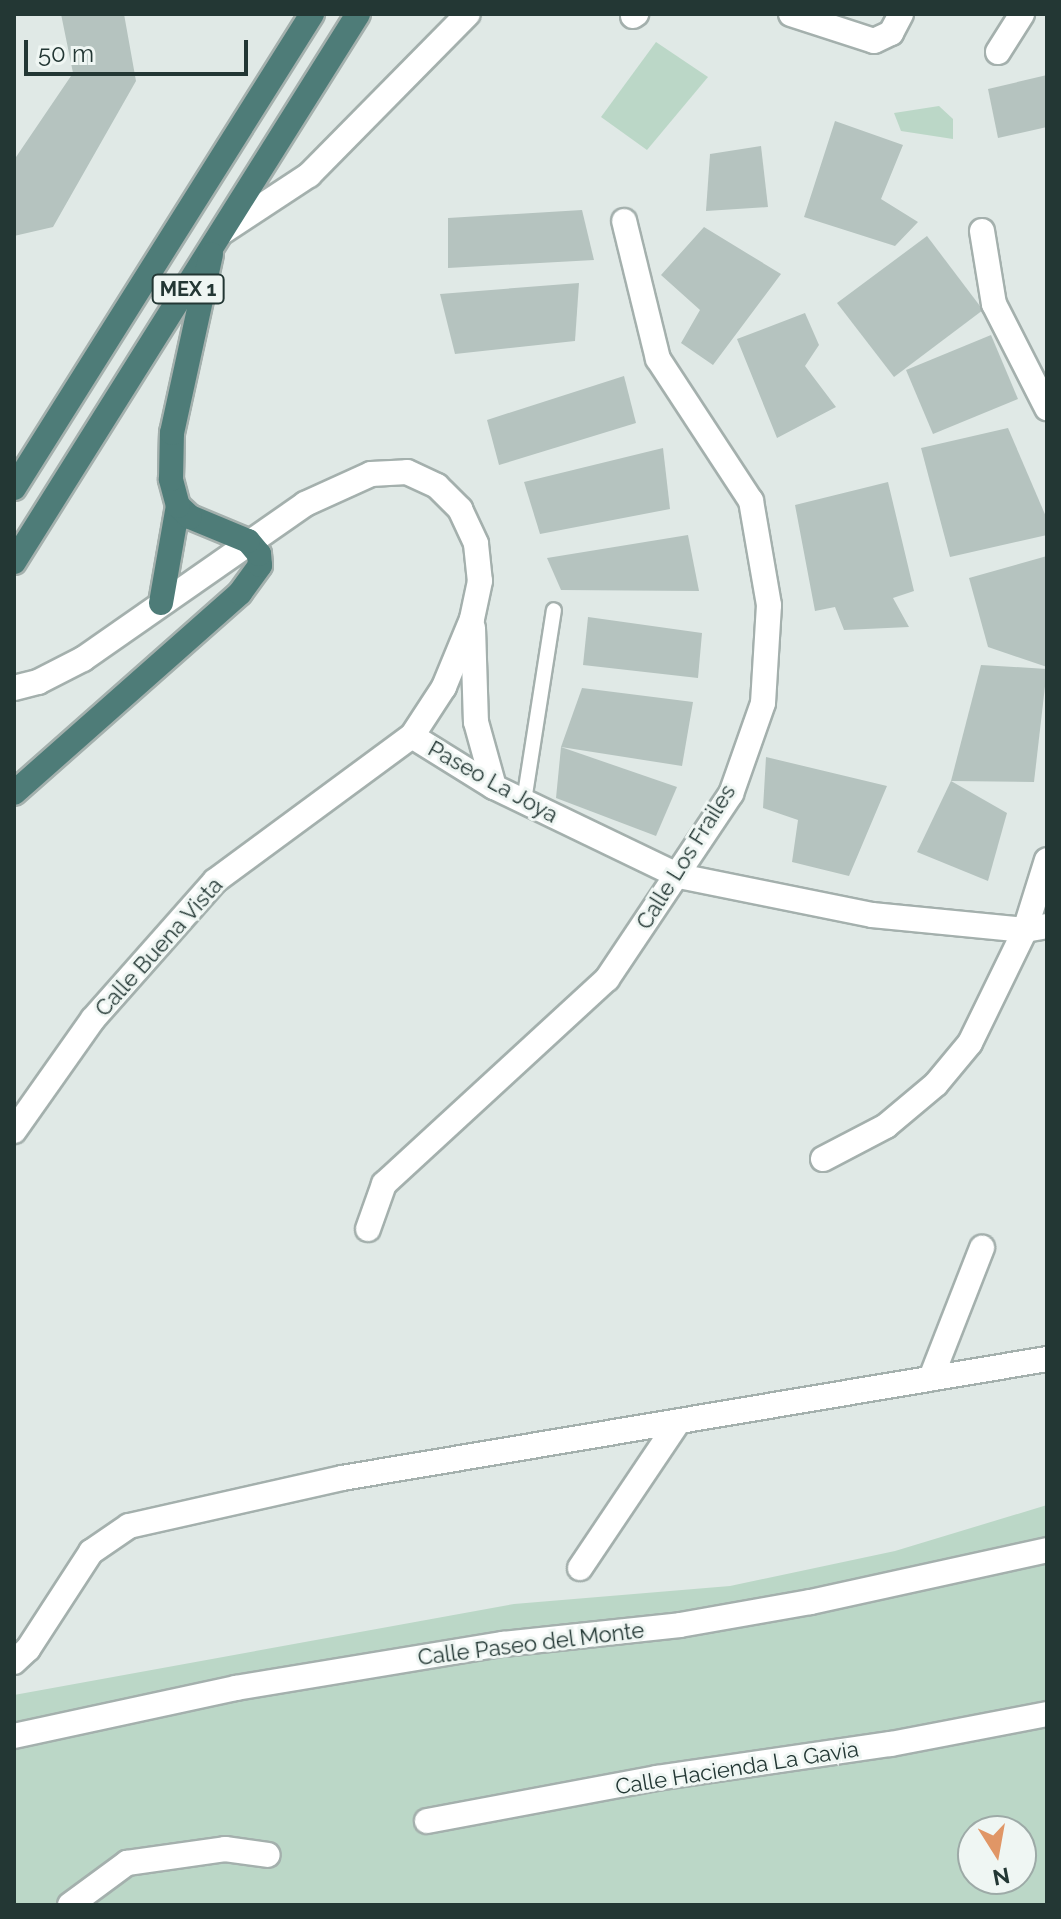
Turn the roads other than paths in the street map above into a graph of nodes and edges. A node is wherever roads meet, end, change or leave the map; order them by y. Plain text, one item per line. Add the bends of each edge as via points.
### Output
1 (312, 14) edge
2 (358, 14) edge
3 (468, 14) edge
4 (791, 14) edge
5 (901, 14) edge
6 (1022, 14) edge
7 (998, 52) dead end
8 (624, 221) dead end
9 (224, 231) junction
10 (982, 231) dead end
11 (211, 254) junction
12 (1047, 408) edge
13 (14, 488) edge
14 (178, 506) junction
15 (248, 541) junction
16 (14, 562) edge
17 (161, 603) junction
18 (554, 610) dead end
19 (472, 619) junction
20 (14, 688) edge
21 (412, 736) junction
22 (494, 787) junction
23 (14, 793) edge
24 (524, 801) junction
25 (1047, 860) edge
26 (679, 876) junction
27 (1036, 928) edge
28 (14, 1131) edge
29 (823, 1159) dead end
30 (368, 1229) dead end
31 (982, 1248) dead end
32 (1047, 1359) edge
33 (931, 1378) junction
34 (678, 1422) junction
35 (1047, 1550) edge
36 (580, 1568) dead end
37 (14, 1662) edge
38 (1047, 1714) edge
39 (14, 1736) edge
40 (427, 1821) dead end
41 (268, 1855) dead end
42 (70, 1905) edge

1 - 13 highway, MEX 1
2 - 9 highway, MEX 1
3 - 9 street via 309,175
4 - 5 street via 874,41 891,33
6 - 7 street
8 - 26 street, Calle Los Frailes via 658,359 751,501 769,605 763,703 731,794
9 - 11 highway, MEX 1
10 - 12 street via 994,304
11 - 14 highway via 171,445
11 - 16 highway, MEX 1
14 - 15 highway via 201,525
14 - 17 highway
15 - 17 street, Paseo La Joya
15 - 19 street, Paseo La Joya via 371,474 407,472 437,486 460,509 476,544 480,581
15 - 23 highway via 261,559 247,585
17 - 20 street, Paseo La Joya via 83,659
18 - 24 lane
19 - 21 street, Paseo La Joya via 444,687
19 - 22 street via 476,722
21 - 22 street, Paseo La Joya
21 - 28 street, Calle Buena Vista via 215,881 93,1019
22 - 24 street, Paseo La Joya
24 - 26 street, Paseo La Joya
25 - 27 street
26 - 27 street, Paseo La Joya via 872,915
26 - 30 street, Calle Los Frailes via 607,979 384,1184
27 - 29 street via 970,1043 936,1084 886,1126
31 - 33 street
32 - 33 street
33 - 34 street
34 - 36 street
34 - 37 street via 342,1478 129,1526 91,1552 28,1649
35 - 39 street, Calle Paseo del Monte via 811,1602 680,1625 503,1644 236,1688
38 - 40 street, Calle Hacienda La Gavia
41 - 42 street via 225,1849 127,1863

